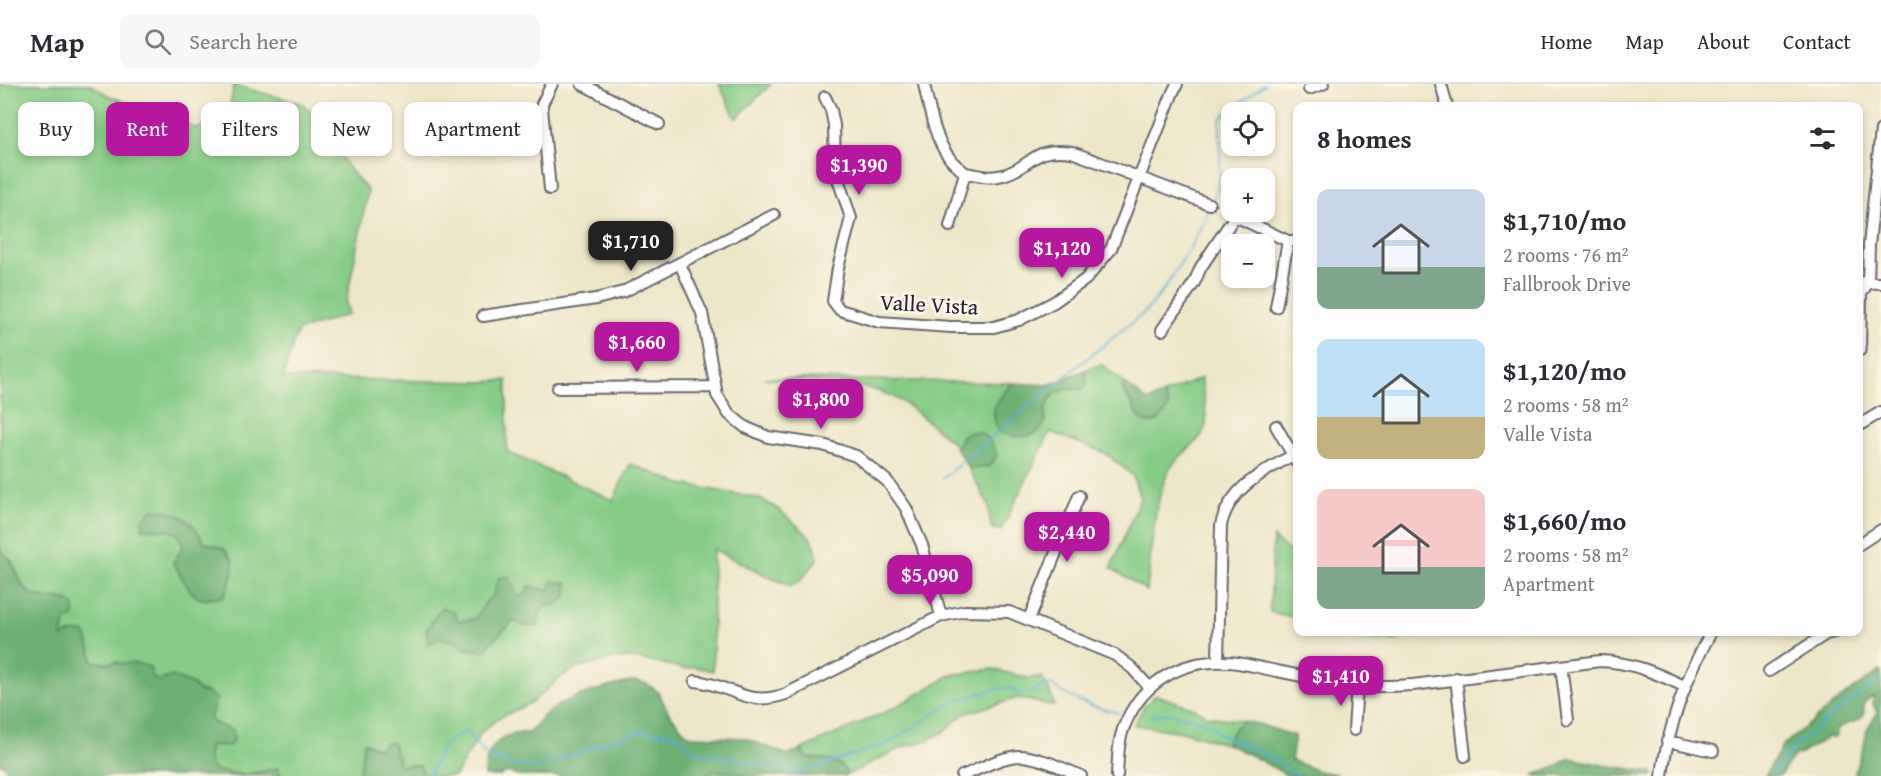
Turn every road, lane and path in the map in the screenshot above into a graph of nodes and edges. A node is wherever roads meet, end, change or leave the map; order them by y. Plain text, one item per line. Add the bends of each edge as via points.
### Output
1 (552, 84) edge
2 (584, 84) edge
3 (924, 84) edge
4 (1177, 84) edge
5 (1323, 84) edge
6 (1441, 84) edge
7 (1309, 89) dead end
8 (825, 96) dead end
9 (1446, 102) edge
10 (659, 124) dead end
11 (1881, 130) edge
12 (965, 173) junction
13 (1139, 177) junction
14 (550, 189) dead end
15 (1878, 192) edge
16 (1209, 204) dead end
17 (774, 215) dead end
18 (950, 226) dead end
19 (1293, 241) edge
20 (680, 264) junction
21 (1863, 282) edge
22 (1881, 283) edge
23 (1276, 307) dead end
24 (483, 316) dead end
25 (1162, 330) dead end
26 (715, 387) junction
27 (558, 388) dead end
28 (1880, 414) edge
29 (1863, 423) edge
30 (1276, 426) dead end
31 (1293, 456) edge
32 (1293, 460) edge
33 (1079, 496) dead end
34 (1881, 530) edge
35 (1863, 542) edge
36 (941, 616) junction
37 (1029, 618) junction
38 (1709, 636) edge
39 (1823, 636) edge
40 (1218, 662) junction
41 (1561, 666) junction
42 (1769, 670) dead end
43 (1456, 678) junction
44 (695, 681) dead end
45 (1357, 685) junction
46 (1684, 686) junction
47 (1149, 687) junction
48 (1568, 720) dead end
49 (1354, 730) dead end
50 (1667, 741) junction
51 (1713, 751) dead end
52 (1465, 756) dead end
53 (962, 776) edge
54 (1082, 776) edge
55 (1117, 776) edge
56 (1662, 776) edge

1 - 14 street via 542,104
2 - 10 street via 646,110
3 - 12 street via 941,143
4 - 13 street, Valle Vista
5 - 7 street
6 - 9 street
8 - 13 street, Valle Vista via 834,125 835,170 851,218 833,301 840,310 857,317 903,325 994,327 1019,320 1086,279 1111,249
11 - 15 street
12 - 13 street via 1003,175 1040,153 1060,150
12 - 18 street
13 - 16 street
15 - 21 street
17 - 20 street
19 - 23 street
19 - 25 street via 1235,216
20 - 24 street via 623,292
20 - 26 street via 702,314
21 - 22 street
26 - 27 street
26 - 36 street via 729,414 745,427 768,437 824,445 856,456 887,481 906,508 922,545
28 - 29 street
30 - 31 street
32 - 40 street via 1243,486 1223,515
33 - 37 street
34 - 35 street
36 - 37 street via 986,610
36 - 44 street via 775,698 749,698
37 - 47 street via 1115,655
38 - 46 street
39 - 42 street
40 - 45 street
40 - 47 street via 1182,668
41 - 43 street
41 - 46 street via 1600,661 1629,664
41 - 48 street
43 - 45 street via 1413,685
43 - 52 street
45 - 49 street
46 - 50 street
47 - 55 street via 1125,722
50 - 51 street
50 - 56 street
53 - 54 street via 1019,756

